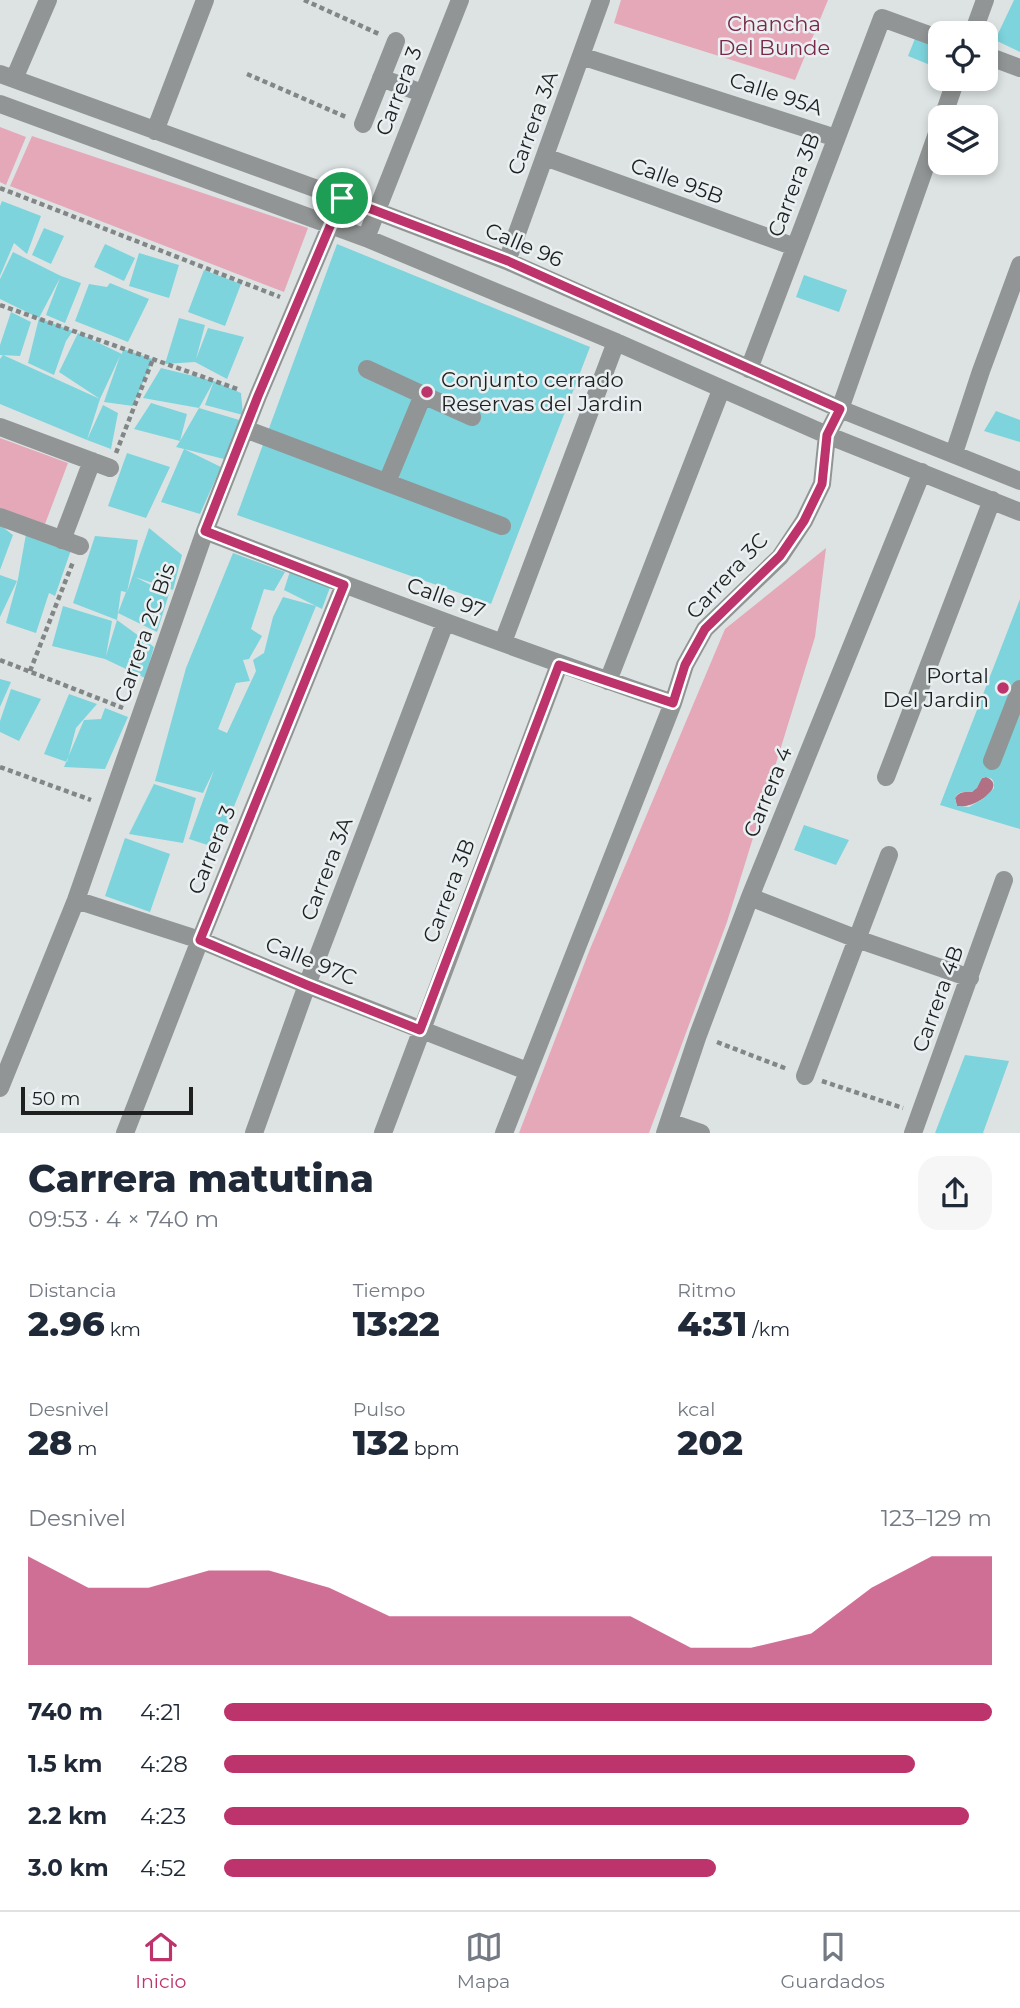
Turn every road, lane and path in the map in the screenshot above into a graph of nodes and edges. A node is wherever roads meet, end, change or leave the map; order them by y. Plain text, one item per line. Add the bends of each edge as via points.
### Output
1 (48, 0) edge
2 (205, 0) edge
3 (304, 0) edge
4 (460, 0) edge
5 (601, 0) edge
6 (985, 0) edge
7 (977, 21) edge
8 (928, 35) edge
9 (396, 41) joint
10 (581, 56) junction
11 (998, 60) edge
12 (1020, 68) edge
13 (247, 74) dead end
14 (7, 76) edge
15 (381, 78) junction
16 (422, 93) junction
17 (0, 104) edge
18 (363, 124) joint
19 (155, 131) junction
20 (836, 138) junction
21 (545, 157) junction
22 (928, 159) edge
23 (0, 188) edge
24 (342, 198) junction
25 (377, 211) junction
26 (332, 225) junction
27 (366, 238) junction
28 (795, 247) junction
29 (508, 261) junction
30 (1020, 265) edge
31 (298, 304) junction
32 (0, 305) edge
33 (616, 342) junction
34 (367, 369) dead end
35 (749, 369) junction
36 (720, 390) junction
37 (422, 395) junction
38 (258, 396) junction
39 (840, 409) junction
40 (472, 417) dead end
41 (0, 427) edge
42 (245, 429) junction
43 (827, 435) junction
44 (954, 453) junction
45 (92, 461) junction
46 (110, 468) dead end
47 (922, 472) junction
48 (1020, 481) edge
49 (387, 482) junction
50 (992, 500) junction
51 (1020, 512) edge
52 (0, 517) edge
53 (502, 526) dead end
54 (205, 531) junction
55 (62, 540) junction
56 (79, 547) dead end
57 (344, 585) junction
58 (445, 623) junction
59 (503, 642) junction
60 (0, 660) edge
61 (559, 665) junction
62 (608, 681) junction
63 (1020, 689) edge
64 (673, 703) junction
65 (141, 714) junction
66 (992, 761) dead end
67 (0, 767) edge
68 (886, 778) dead end
69 (108, 806) junction
70 (889, 855) dead end
71 (1004, 880) dead end
72 (750, 897) junction
73 (76, 900) junction
74 (857, 939) junction
75 (200, 940) junction
76 (970, 978) junction
77 (307, 985) junction
78 (420, 1030) junction
79 (527, 1071) junction
80 (805, 1076) dead end
81 (0, 1088) edge
82 (667, 1128) edge
83 (125, 1133) edge
84 (254, 1133) edge
85 (383, 1133) edge
86 (504, 1133) edge
87 (701, 1133) edge
88 (913, 1133) edge

1 - 14 street
2 - 19 street
3 - 9 path
4 - 16 street, Carrera 3
5 - 10 street, Carrera 3A
6 - 7 street
8 - 20 street, Carrera 3B via 882,18
9 - 15 street
10 - 20 street, Calle 95A
10 - 21 street, Carrera 3A
11 - 12 street
13 - 18 path
14 - 19 street, Calle 96
15 - 16 street
15 - 18 street
16 - 25 street, Carrera 3
17 - 26 street
19 - 24 street, Calle 96
20 - 28 street, Carrera 3B
21 - 28 street, Calle 95B
21 - 29 street, Carrera 3A
22 - 39 street, Carrera 3C
23 - 31 path
24 - 25 street, Calle 96
24 - 26 street, Carrera 2C Bis
25 - 27 street, Carrera 3
25 - 29 street, Calle 96
26 - 27 street
26 - 31 street, Carrera 2C Bis
27 - 33 street
28 - 35 street, Carrera 3B
29 - 35 street, Calle 96
30 - 44 street
31 - 38 street, Carrera 2C Bis
32 - 38 path
33 - 36 street
33 - 59 street
34 - 37 street
35 - 39 street, Calle 96
36 - 43 street
36 - 62 street
37 - 40 street
37 - 49 street
38 - 42 street, Carrera 2C Bis
39 - 43 street, Carrera 3C
39 - 44 street, Calle 96
41 - 45 street
42 - 49 street
42 - 54 street, Carrera 2C Bis
43 - 47 street
43 - 64 street, Carrera 3C via 822,484 804,521 780,556 705,629 685,665
44 - 48 street, Calle 96
45 - 46 street
45 - 55 street
47 - 50 street
47 - 72 street, Carrera 4
49 - 53 street
50 - 51 street
50 - 68 street
52 - 55 street
54 - 57 street, Calle 97
54 - 65 street, Carrera 2C Bis
55 - 56 street
57 - 58 street, Calle 97
57 - 75 street, Carrera 3
58 - 59 street, Calle 97
58 - 77 street, Carrera 3A
59 - 61 street, Calle 97
60 - 65 path
61 - 62 street, Calle 97
61 - 78 street, Carrera 3B
62 - 64 street, Calle 97
63 - 66 street
64 - 79 street, Carrera 3C
65 - 69 street, Carrera 2C Bis
67 - 69 path
69 - 73 street, Carrera 2C Bis
70 - 74 street
71 - 76 street, Carrera 4B
72 - 74 street
72 - 82 street, Carrera 4
73 - 75 street, Calle 97C
73 - 81 street, Carrera 2C Bis
74 - 76 street
74 - 80 street
75 - 77 street, Calle 97C
75 - 83 street, Carrera 3
76 - 88 street, Carrera 4B
77 - 78 street, Calle 97C
77 - 84 street, Carrera 3A
78 - 79 street, Calle 97C
78 - 85 street, Carrera 3B
79 - 86 street, Carrera 3C
82 - 87 street

